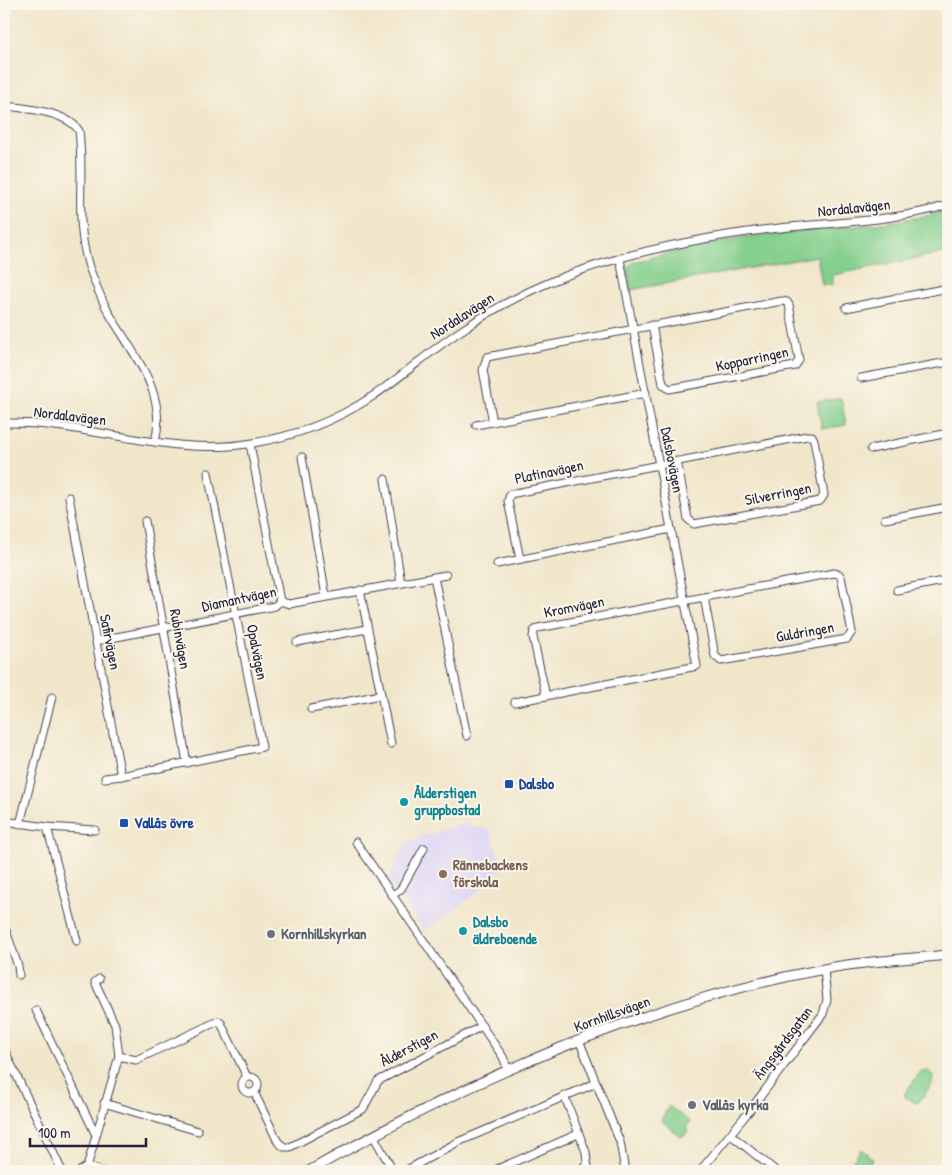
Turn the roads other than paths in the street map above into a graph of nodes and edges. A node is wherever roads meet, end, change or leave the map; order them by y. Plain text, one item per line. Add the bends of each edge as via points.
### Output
1 (4, 105) edge
2 (948, 205) edge
3 (620, 259) junction
4 (948, 288) edge
5 (846, 308) dead end
6 (652, 326) junction
7 (633, 328) junction
8 (948, 362) edge
9 (862, 378) dead end
10 (646, 393) junction
11 (493, 422) junction
12 (4, 423) edge
13 (476, 425) dead end
14 (948, 433) edge
15 (155, 442) junction
16 (250, 444) junction
17 (872, 449) dead end
18 (302, 457) dead end
19 (677, 461) junction
20 (659, 464) junction
21 (208, 473) dead end
22 (385, 479) dead end
23 (68, 497) dead end
24 (948, 506) edge
25 (885, 518) dead end
26 (145, 521) dead end
27 (672, 529) junction
28 (520, 559) junction
29 (497, 564) dead end
30 (446, 575) dead end
31 (434, 577) junction
32 (948, 580) edge
33 (401, 582) junction
34 (360, 590) junction
35 (897, 590) dead end
36 (326, 596) junction
37 (704, 598) junction
38 (280, 601) junction
39 (685, 601) junction
40 (235, 614) junction
41 (164, 629) junction
42 (367, 629) junction
43 (96, 641) junction
44 (297, 642) dead end
45 (380, 695) junction
46 (546, 696) junction
47 (52, 697) dead end
48 (515, 702) dead end
49 (311, 709) dead end
50 (467, 736) dead end
51 (391, 744) dead end
52 (187, 763) junction
53 (121, 776) junction
54 (105, 778) dead end
55 (4, 821) edge
56 (20, 824) junction
57 (47, 827) junction
58 (95, 830) dead end
59 (356, 842) dead end
60 (424, 848) dead end
61 (393, 896) junction
62 (4, 926) edge
63 (77, 941) dead end
64 (948, 955) edge
65 (824, 969) junction
66 (19, 975) dead end
67 (99, 979) dead end
68 (36, 1010) dead end
69 (482, 1026) junction
70 (579, 1040) junction
71 (4, 1049) edge
72 (119, 1056) junction
73 (508, 1070) junction
74 (247, 1077) junction
75 (596, 1083) junction
76 (254, 1092) junction
77 (564, 1095) junction
78 (104, 1103) junction
79 (198, 1131) dead end
80 (95, 1133) junction
81 (578, 1134) junction
82 (731, 1135) junction
83 (373, 1136) junction
84 (83, 1169) edge
85 (588, 1169) edge
86 (62, 1171) edge
87 (102, 1171) edge
88 (310, 1171) edge
89 (393, 1171) edge
90 (405, 1171) edge
91 (493, 1171) edge
92 (576, 1171) edge
93 (625, 1171) edge
94 (700, 1171) edge
95 (776, 1171) edge

1 - 15 street via 65,117 79,131 79,205 89,266 109,313 146,372 156,403
2 - 3 street, Nordalavägen via 918,214 872,221 756,231
3 - 7 street, Dalsbovägen
3 - 16 street, Nordalavägen via 555,280 503,306 463,329 372,396 323,424 286,437
4 - 5 street
6 - 6 street, Kopparringen via 787,302 799,360 795,366 669,389 663,384
6 - 7 street, Kopparringen
7 - 10 street, Dalsbovägen
7 - 11 street, Kopparringen via 487,357 483,370
8 - 9 street
10 - 11 street
10 - 20 street, Dalsbovägen
11 - 13 street
12 - 15 street, Nordalavägen via 42,424
14 - 17 street
15 - 16 street, Nordalavägen via 210,447
16 - 38 street
18 - 36 street
19 - 19 street, Silverringen via 812,436 824,495 820,501 694,524 688,519
19 - 20 street, Silverringen
20 - 27 street, Dalsbovägen
20 - 28 street, Platinavägen via 510,494 508,501
21 - 40 street, Opalvägen
22 - 33 street
23 - 43 street, Safirvägen
24 - 25 street
26 - 41 street, Rubinvägen
27 - 28 street
27 - 39 street, Dalsbovägen
28 - 29 street
30 - 31 street, Diamantvägen
31 - 33 street, Diamantvägen
31 - 50 street
32 - 35 street
33 - 34 street, Diamantvägen
34 - 36 street, Diamantvägen
34 - 42 street
36 - 38 street, Diamantvägen via 289,604
37 - 37 street, Guldringen via 839,574 852,632 847,638 721,661 715,656
37 - 39 street, Guldringen
38 - 40 street, Diamantvägen via 275,606
39 - 46 street, Dalsbovägen via 697,666
39 - 46 street, Kromvägen via 538,628 533,637
40 - 41 street, Diamantvägen
40 - 52 street, Opalvägen via 262,747
41 - 43 street, Diamantvägen
41 - 52 street, Rubinvägen
42 - 44 street
42 - 45 street
43 - 53 street, Safirvägen
45 - 49 street
45 - 51 street
46 - 48 street
47 - 56 street
52 - 53 street
53 - 54 street
55 - 56 street
56 - 57 street
57 - 58 street
57 - 63 street
59 - 61 street
60 - 61 street via 401,889
61 - 69 street
62 - 66 street
64 - 65 street, Kornhillsvägen
65 - 70 street, Kornhillsvägen via 715,994
65 - 82 street, Ängsgårdsgatan via 828,1000 823,1014
67 - 72 street via 95,982 114,1025
68 - 80 street
69 - 73 street
69 - 76 street, Ålderstigen via 378,1081 363,1109 290,1147 278,1142
70 - 73 street, Kornhillsvägen
70 - 75 street
71 - 86 street
72 - 74 street via 136,1060 218,1021
72 - 78 street
73 - 83 street, Kornhillsvägen
74 - 76 street via 257,1081
74 - 76 street via 242,1081 243,1090
75 - 77 street
75 - 93 street via 620,1142
77 - 81 street
77 - 90 street via 458,1142
78 - 79 street
78 - 80 street
80 - 84 street
81 - 85 street via 586,1152
81 - 91 street
82 - 94 street, Ängsgårdsgatan
82 - 95 street
83 - 88 street, Kornhillsvägen
83 - 89 street
84 - 87 street
85 - 92 street

